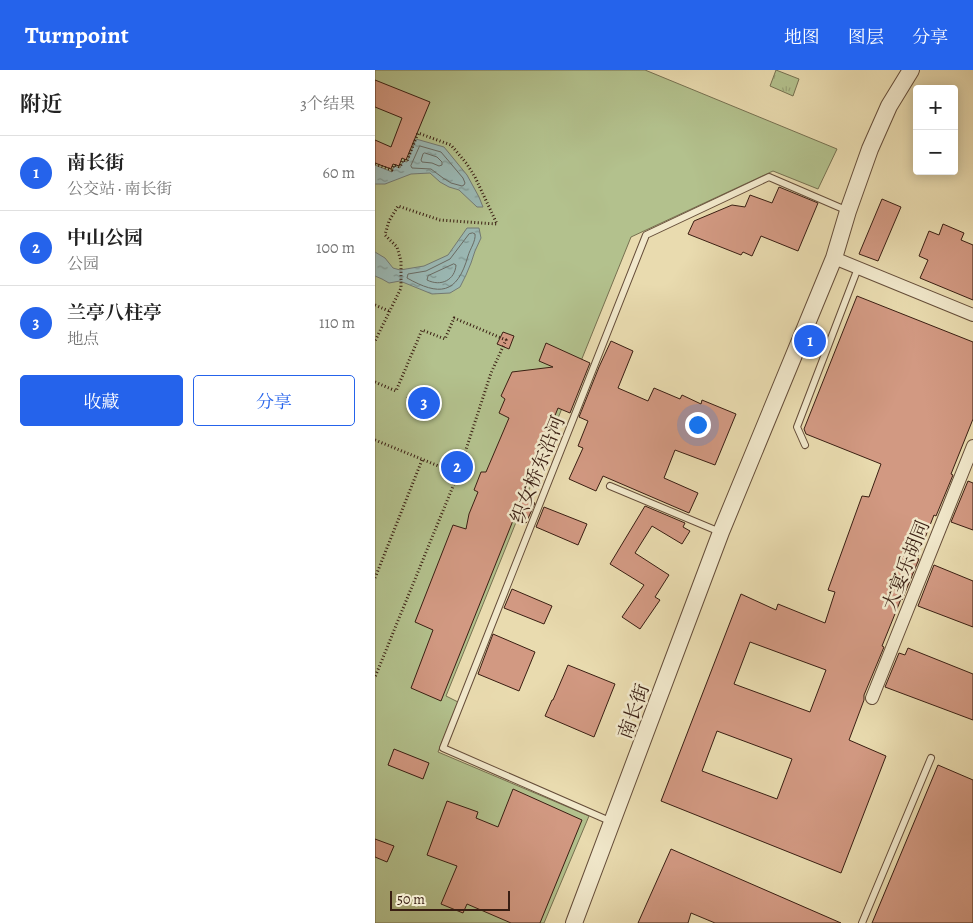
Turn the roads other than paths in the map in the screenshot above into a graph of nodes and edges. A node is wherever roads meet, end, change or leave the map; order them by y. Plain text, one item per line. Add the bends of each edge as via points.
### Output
1 (911, 70) edge
2 (848, 211) junction
3 (834, 258) junction
4 (858, 268) junction
5 (973, 315) edge
6 (805, 445) dead end
7 (973, 446) edge
8 (611, 486) dead end
9 (721, 532) junction
10 (872, 698) dead end
11 (931, 758) dead end
12 (613, 823) junction
13 (574, 923) edge
14 (861, 923) edge

1 - 2 street, 南长街 via 889,106
2 - 3 street, 南长街
2 - 12 lane, 织女桥东沿河 via 769,177 646,235 443,748
3 - 4 street
3 - 9 street, 南长街
4 - 5 street
4 - 6 lane via 797,428
7 - 10 street, 大宴乐胡同
8 - 9 lane
9 - 12 street, 南长街
11 - 14 lane
12 - 13 street, 南长街

